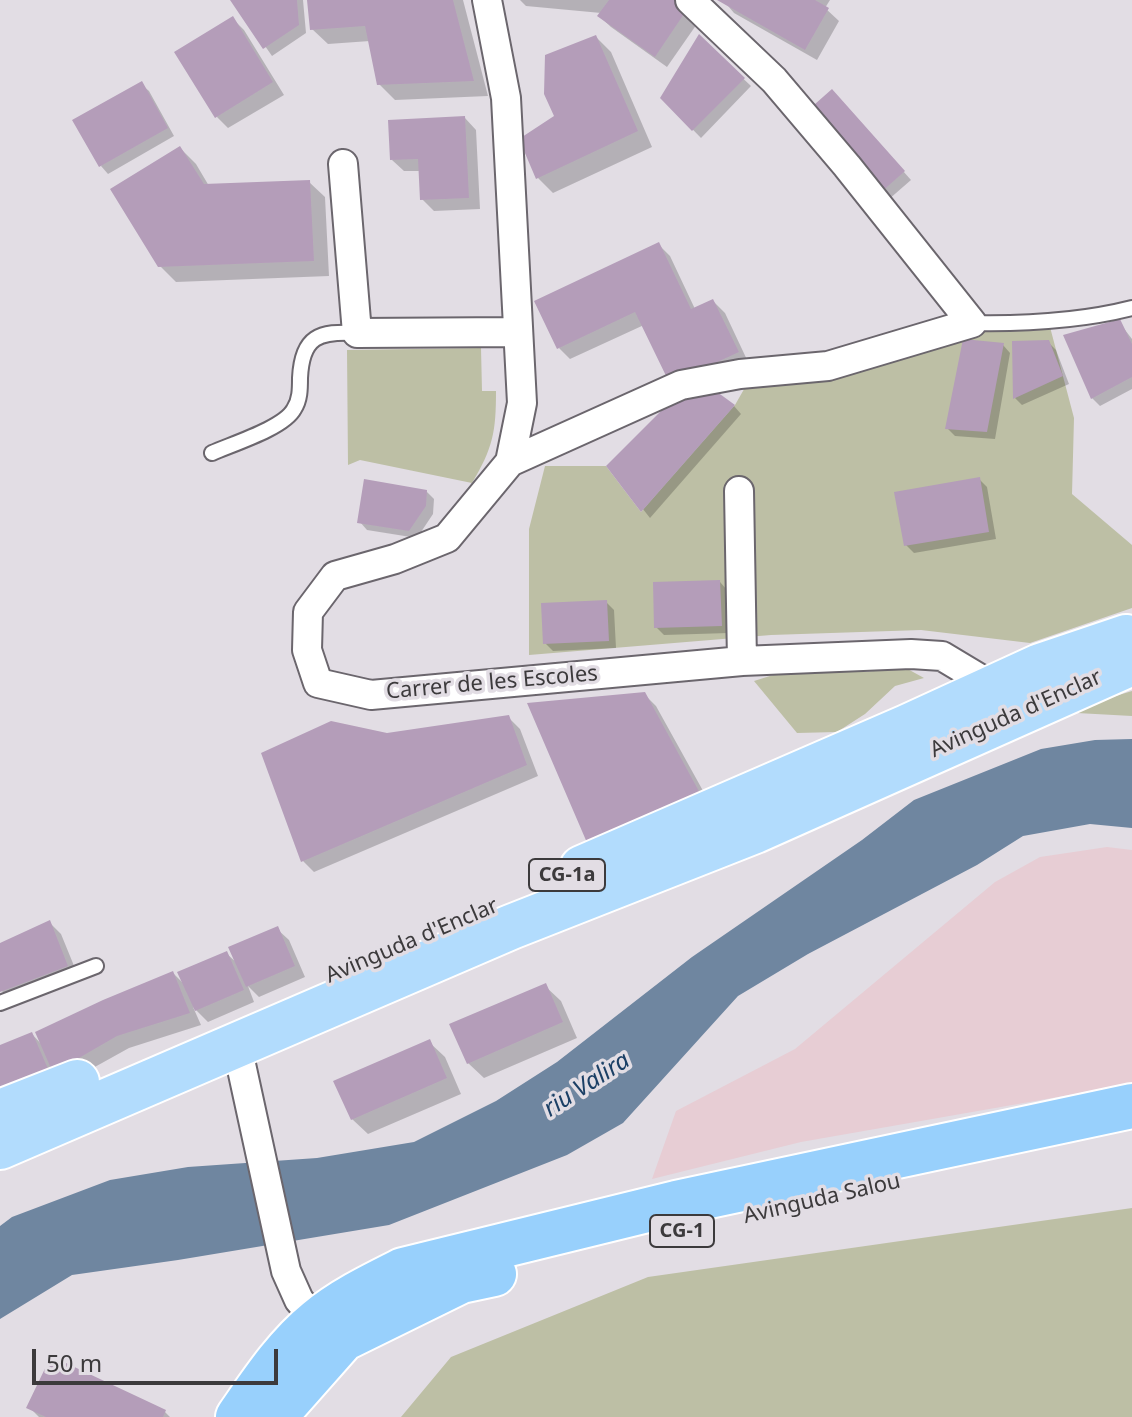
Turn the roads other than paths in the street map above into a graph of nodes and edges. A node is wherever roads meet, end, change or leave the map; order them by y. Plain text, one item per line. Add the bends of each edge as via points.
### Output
1 (487, 0) edge
2 (690, 0) edge
3 (343, 164) dead end
4 (1132, 308) edge
5 (972, 323) junction
6 (517, 332) junction
7 (357, 333) junction
8 (212, 453) dead end
9 (510, 462) junction
10 (739, 491) dead end
11 (1132, 635) edge
12 (742, 661) junction
13 (1132, 663) edge
14 (992, 686) junction
15 (96, 966) dead end
16 (0, 1003) edge
17 (237, 1046) junction
18 (1132, 1106) edge
19 (0, 1112) edge
20 (1132, 1129) edge
21 (0, 1147) edge
22 (317, 1321) junction
23 (238, 1417) edge
24 (274, 1417) edge

1 - 6 street, Carrer de les Escoles via 506,98
2 - 5 street via 774,80
3 - 7 street
4 - 5 lane via 1007,324
5 - 9 street, Carrer de les Escoles via 828,366 681,385
6 - 7 street
6 - 9 street, Carrer de les Escoles via 522,403
7 - 8 lane via 317,336 305,349 294,411
9 - 12 street, Carrer de les Escoles via 447,538 335,576 308,612 307,650 318,683 371,695
10 - 12 street
11 - 14 main road, Avinguda d'Enclar / CG-1a
12 - 14 street, Carrer de les Escoles via 942,656
13 - 17 main road, Avinguda d'Enclar / CG-1a via 755,831 511,927
14 - 19 main road, Avinguda d'Enclar / CG-1a via 379,956
15 - 16 lane
17 - 21 main road, CG-1a
17 - 22 street via 286,1271 299,1300
18 - 22 highway, CG-1 via 461,1254 403,1270
20 - 24 highway, Avinguda Salou / CG-1 via 461,1281 343,1339
22 - 23 highway, CG-1

